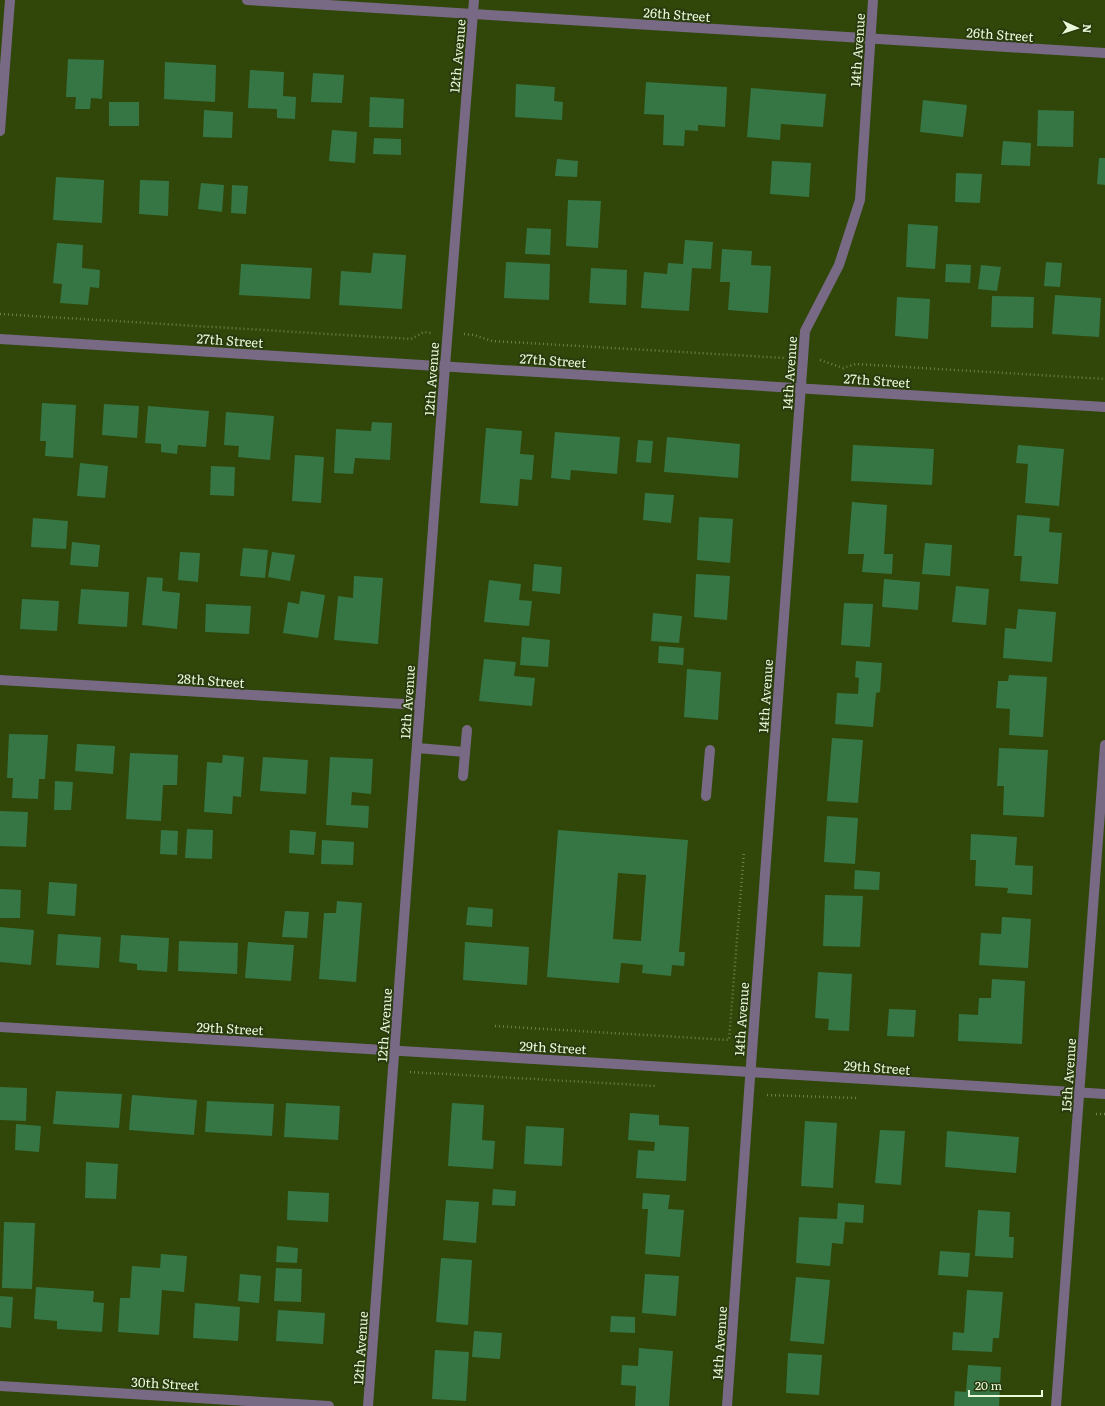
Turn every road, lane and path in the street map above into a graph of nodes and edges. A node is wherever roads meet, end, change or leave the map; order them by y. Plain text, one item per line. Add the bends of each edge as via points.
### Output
1 (10, 0) edge
2 (247, 0) edge
3 (474, 0) edge
4 (873, 0) edge
5 (473, 14) junction
6 (870, 38) junction
7 (1105, 53) edge
8 (0, 131) edge
9 (0, 314) edge
10 (447, 333) junction
11 (0, 339) edge
12 (803, 359) junction
13 (445, 366) junction
14 (1105, 379) edge
15 (801, 388) junction
16 (1105, 407) edge
17 (0, 680) edge
18 (420, 705) junction
19 (467, 730) dead end
20 (1105, 745) edge
21 (417, 748) junction
22 (710, 750) dead end
23 (465, 752) junction
24 (463, 776) dead end
25 (706, 796) dead end
26 (744, 851) dead end
27 (494, 1026) dead end
28 (0, 1027) edge
29 (395, 1051) junction
30 (750, 1072) junction
31 (1080, 1093) junction
32 (1105, 1094) edge
33 (0, 1386) edge
34 (329, 1406) edge
35 (368, 1406) edge
36 (728, 1406) edge
37 (1056, 1406) edge

1 - 8 street
2 - 5 street, 26th Street
3 - 5 street, 12th Avenue
4 - 6 street, 14th Avenue
5 - 6 street, 26th Street
5 - 10 street, 12th Avenue
6 - 7 street, 26th Street
6 - 12 street, 14th Avenue via 860,200 839,265 804,331
9 - 10 path via 411,339 424,332
10 - 12 path via 474,334 492,341
10 - 13 street, 12th Avenue
11 - 13 street, 27th Street
12 - 14 path via 822,360 843,368 856,364
12 - 15 street, 14th Avenue
13 - 15 street, 27th Street
13 - 18 street, 12th Avenue
15 - 16 street, 27th Street
15 - 30 street, 14th Avenue
17 - 18 street, 28th Street
18 - 21 street, 12th Avenue
19 - 23 street
20 - 31 street, 15th Avenue
21 - 23 street
21 - 29 street, 12th Avenue
22 - 25 street
23 - 24 street
26 - 27 path via 729,1040
28 - 29 street, 29th Street
29 - 30 street, 29th Street
29 - 35 street, 12th Avenue
30 - 31 street, 29th Street
30 - 36 street, 14th Avenue
31 - 32 street, 29th Street
31 - 37 street, 15th Avenue
33 - 34 street, 30th Street

